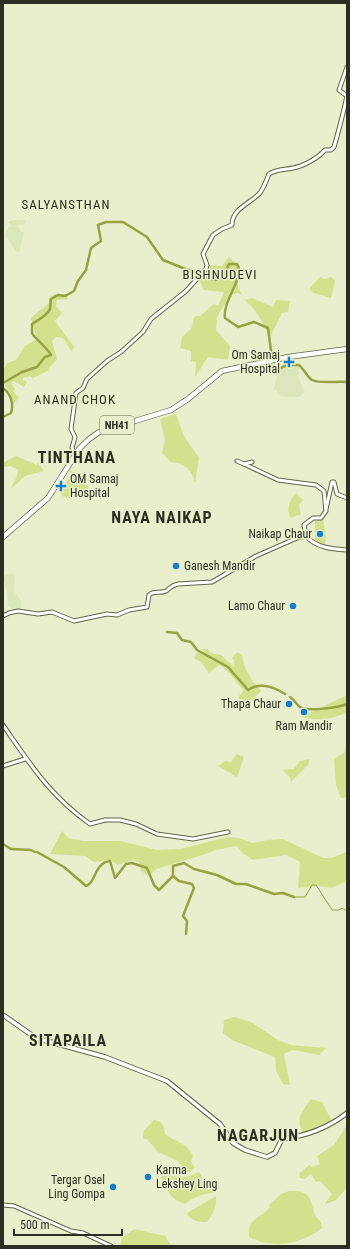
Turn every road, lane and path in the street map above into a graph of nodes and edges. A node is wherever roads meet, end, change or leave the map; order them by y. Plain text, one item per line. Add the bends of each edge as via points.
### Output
1 (347, 67) edge
2 (347, 96) edge
3 (347, 349) edge
4 (74, 456) junction
5 (237, 461) dead end
6 (252, 462) dead end
7 (244, 464) junction
8 (347, 498) edge
9 (326, 511) junction
10 (3, 536) edge
11 (306, 536) junction
12 (347, 550) edge
13 (3, 616) edge
14 (3, 725) edge
15 (25, 759) junction
16 (3, 766) edge
17 (228, 832) dead end
18 (3, 1015) edge
19 (347, 1113) edge
20 (3, 1205) edge
21 (111, 1246) edge

1 - 2 street via 339,90
2 - 4 street via 343,120 334,147 300,166 268,174 259,194 232,217 232,225 222,228 213,235 203,254 206,269 197,280 172,304 151,319 143,332 102,365 76,393 71,429 75,437 72,448
3 - 4 highway, NH41 via 222,371 177,407 103,430 88,440
4 - 10 highway, NH41 via 50,495
5 - 7 street
6 - 7 street
7 - 9 street via 250,469 285,482 320,487 324,491
8 - 9 street via 337,494 332,482
9 - 11 street via 321,518 313,518 304,525
11 - 12 street via 311,542 328,548
11 - 13 street via 256,556 212,582 178,584 164,592 152,592 147,608 74,621 52,612 38,614 18,611
14 - 15 street
15 - 16 street
15 - 17 street via 54,795 90,824 120,820 157,834 193,839
18 - 19 main road via 36,1038 105,1057 167,1081 220,1124 233,1143 264,1156 274,1154 282,1139 310,1134 335,1123
20 - 21 street via 14,1206

